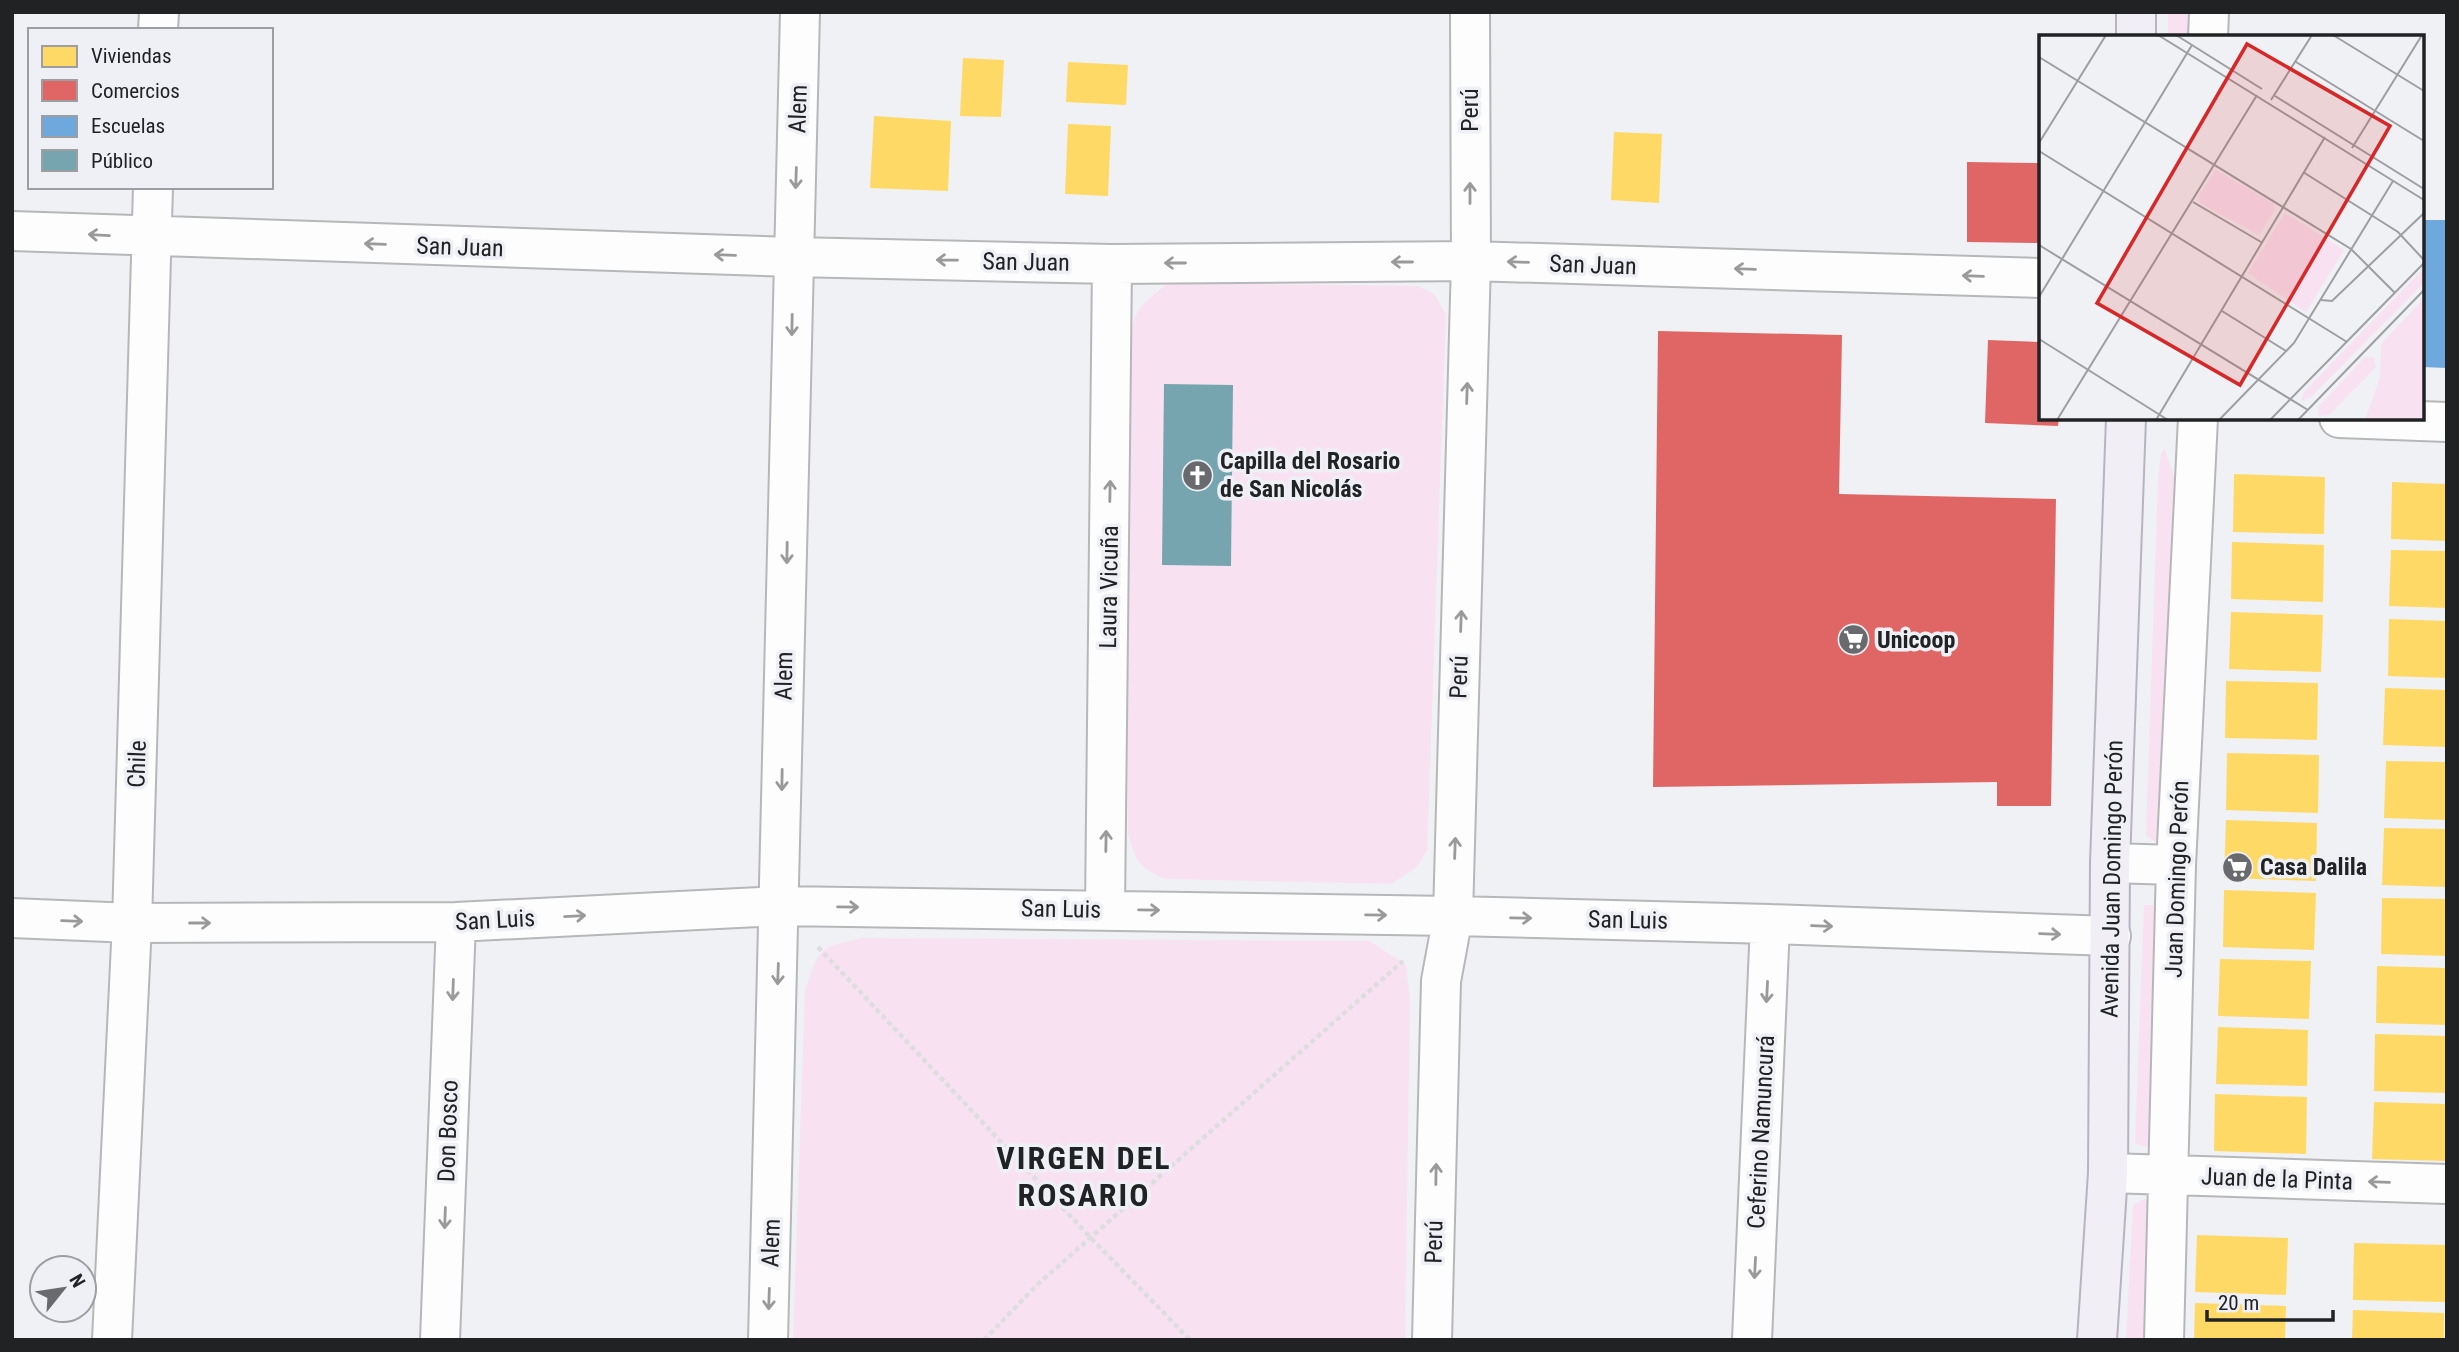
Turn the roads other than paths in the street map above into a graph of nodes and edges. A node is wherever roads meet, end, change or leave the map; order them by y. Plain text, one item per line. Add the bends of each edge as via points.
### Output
1 (800, 12) edge
2 (1470, 12) edge
3 (2136, 12) edge
4 (2208, 12) edge
5 (2136, 35) edge
6 (2208, 35) edge
7 (153, 189) edge
8 (12, 231) edge
9 (152, 237) junction
10 (793, 257) junction
11 (1471, 261) junction
12 (1112, 264) junction
13 (2039, 278) edge
14 (2126, 420) edge
15 (2197, 420) edge
16 (2393, 420) edge
17 (2447, 422) edge
18 (2110, 863) junction
19 (2175, 865) junction
20 (780, 906) junction
21 (1105, 909) junction
22 (1453, 916) junction
23 (12, 919) edge
24 (456, 922) junction
25 (132, 923) junction
26 (1770, 924) junction
27 (2111, 936) junction
28 (2108, 1173) junction
29 (2169, 1175) junction
30 (2447, 1184) edge
31 (112, 1340) edge
32 (440, 1340) edge
33 (768, 1340) edge
34 (1432, 1340) edge
35 (1752, 1340) edge
36 (2097, 1340) edge
37 (2164, 1340) edge

1 -> 10 street, Alem
11 -> 2 street, Perú
3 - 5 main road
4 - 6 street
7 - 9 street, Chile
9 -> 8 street, San Juan
10 -> 9 street, San Juan
9 - 25 street, Chile
12 -> 10 street, San Juan
10 -> 20 street, Alem
11 -> 12 street, San Juan
13 -> 11 street, San Juan
22 -> 11 street, Perú
21 -> 12 street, Laura Vicuña
14 - 18 main road, Avenida Juan Domingo Perón
15 - 19 street, Juan Domingo Perón
16 - 17 street
18 - 19 street
18 - 27 main road, Avenida Juan Domingo Perón
19 - 29 street, Juan Domingo Perón
20 -> 21 street, San Luis
24 -> 20 street, San Luis
20 -> 33 street, Alem
21 -> 22 street, San Luis
22 -> 26 street, San Luis
34 -> 22 street, Perú via 1441,981
23 -> 25 street, San Luis
25 -> 24 street, San Luis
24 -> 32 street, Don Bosco
25 - 31 street, Chile
26 -> 27 street, San Luis
26 -> 35 street, Ceferino Namuncurá
27 - 28 main road, Avenida Juan Domingo Perón
28 - 29 street, Juan de la Pinta
28 - 36 main road, Avenida Juan Domingo Perón
30 -> 29 street, Juan de la Pinta
29 - 37 street, Juan Domingo Perón

